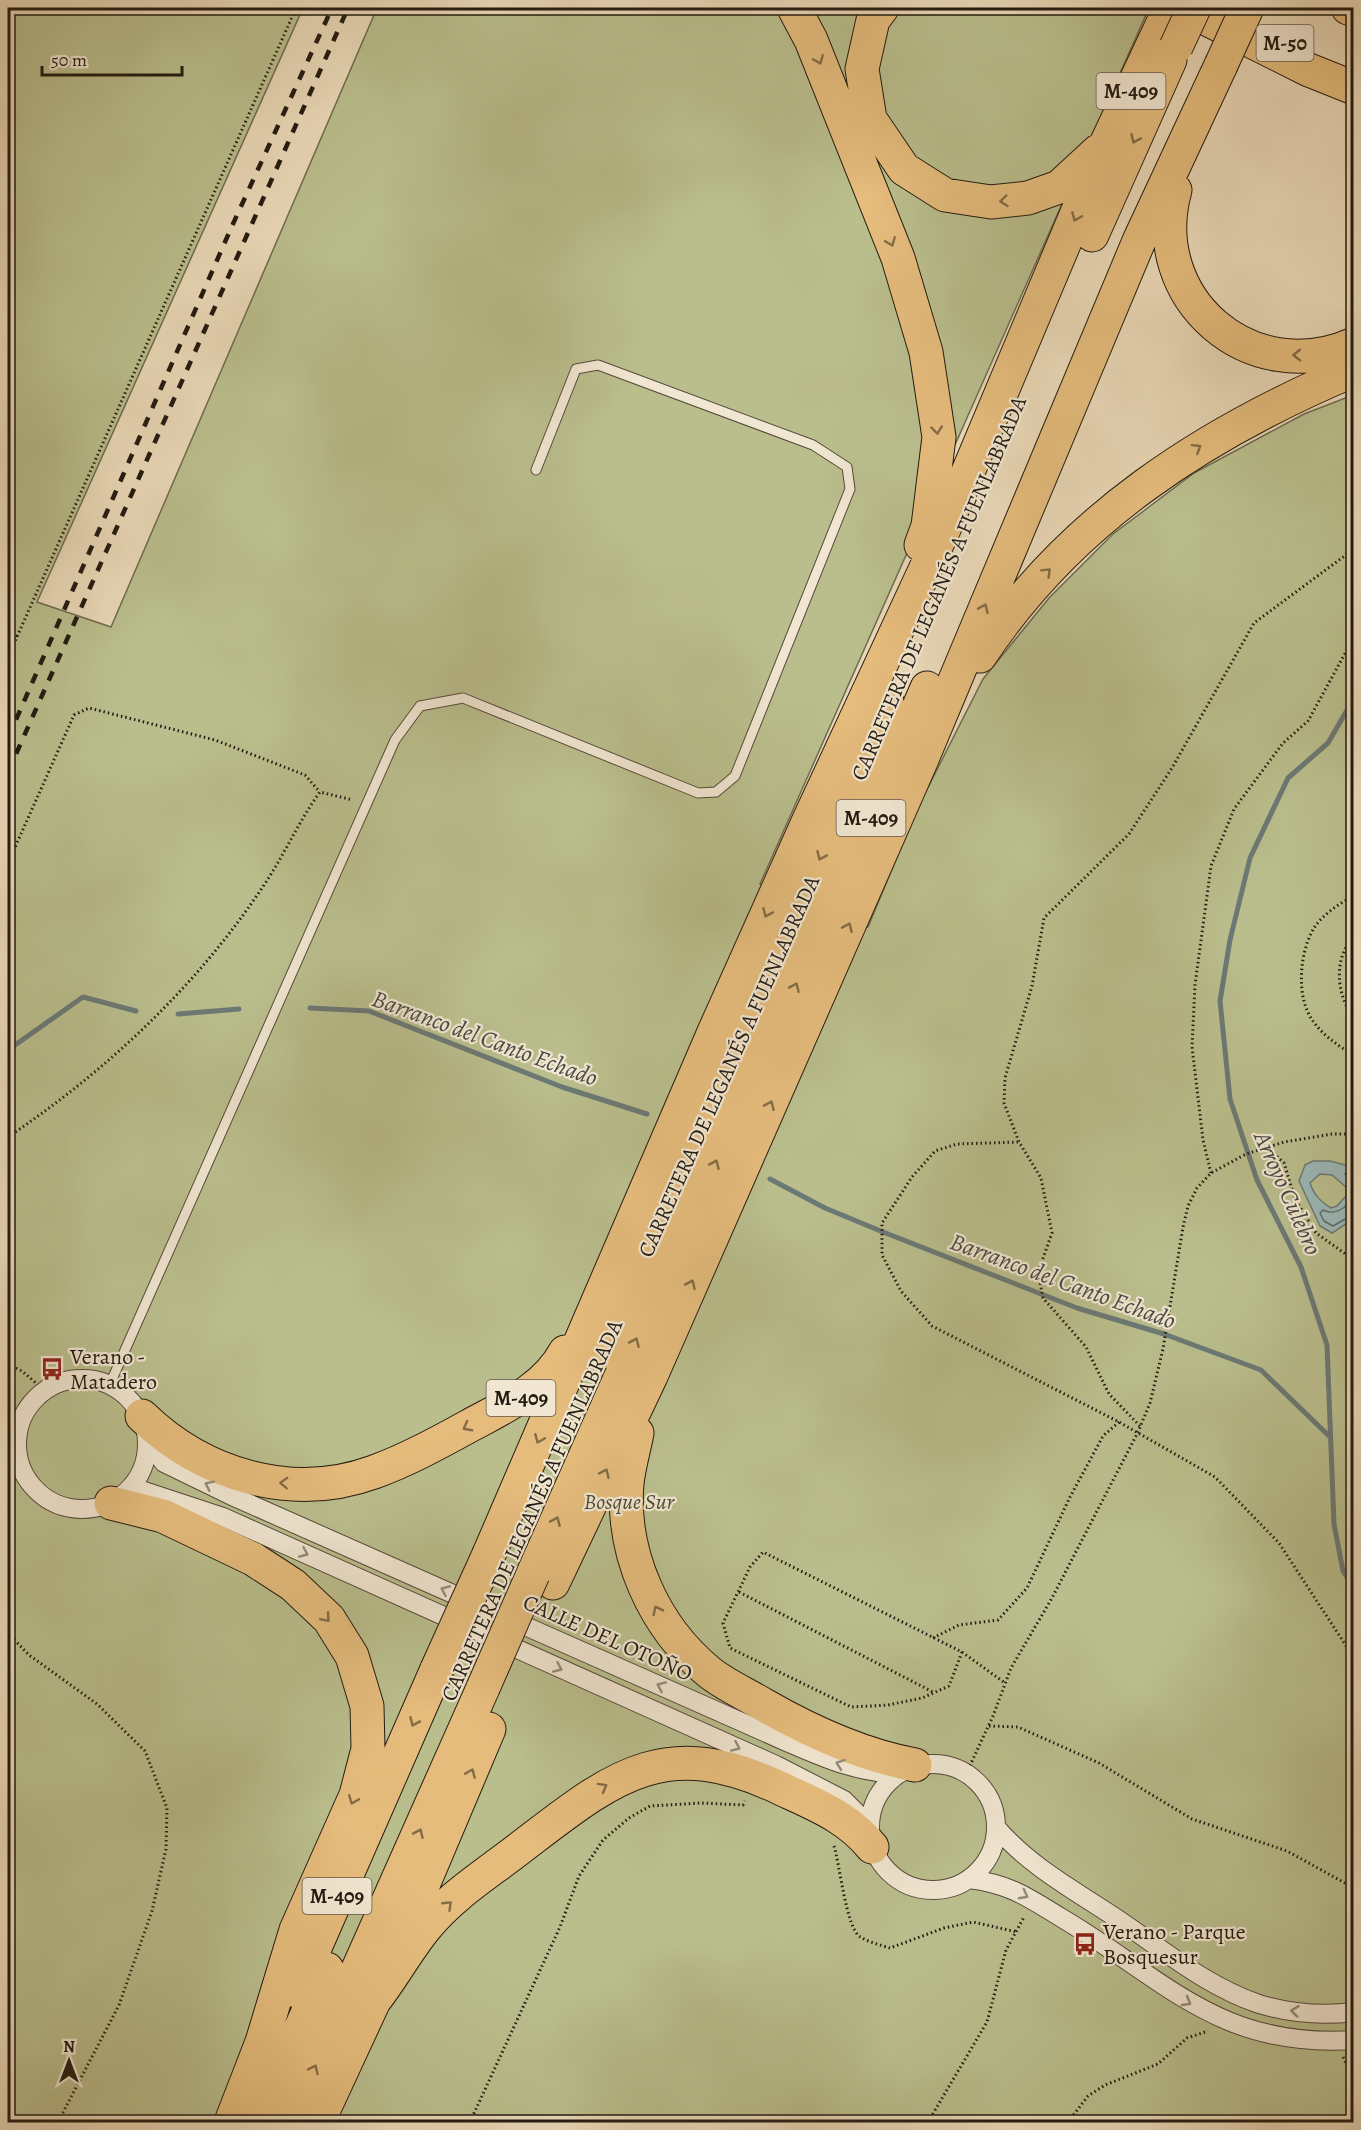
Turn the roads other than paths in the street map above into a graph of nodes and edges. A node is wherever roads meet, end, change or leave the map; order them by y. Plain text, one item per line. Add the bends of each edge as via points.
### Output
1 (794, 8) edge
2 (882, 8) edge
3 (1170, 8) edge
4 (1185, 8) edge
5 (1194, 8) edge
6 (1216, 8) edge
7 (1224, 8) edge
8 (1246, 8) edge
9 (1348, 8) edge
10 (1353, 10) edge
11 (1188, 52) junction
12 (1309, 70) junction
13 (1353, 78) edge
14 (1353, 88) edge
15 (1353, 99) edge
16 (1106, 144) junction
17 (1353, 344) edge
18 (1353, 370) edge
19 (536, 470) dead end
20 (922, 759) junction
21 (808, 822) junction
22 (714, 1032) junction
23 (651, 1376) junction
24 (110, 1384) junction
25 (145, 1429) junction
26 (122, 1495) junction
27 (520, 1569) junction
28 (470, 1683) junction
29 (906, 1769) junction
30 (996, 1827) junction
31 (871, 1835) junction
32 (969, 1879) junction
33 (374, 2001) junction
34 (1353, 2012) edge
35 (1347, 2041) edge
36 (233, 2122) edge
37 (259, 2122) edge
38 (290, 2122) edge
39 (318, 2122) edge

1 -> 21 highway via 811,40 898,258 926,352 939,437 928,526
16 -> 2 highway via 1059,187 1028,198 991,202 945,195 904,169 870,119 862,69 873,20
3 - 11 highway, M-409
4 - 12 highway
5 - 11 highway, CARRETERA DE LEGANÉS A FUENLABRADA / M-409, bridge
6 - 13 highway, M-50
7 - 11 highway, CARRETERA DE LEGANÉS A FUENLABRADA / M-409
8 - 11 highway, M-409, bridge
9 - 10 highway
11 - 16 highway, M-409
17 -> 11 highway via 1294,356 1258,350 1239,342 1209,320 1187,295 1178,278 1169,240 1172,200 1180,170
20 -> 11 highway, M-409 via 1135,252
11 - 27 highway, CARRETERA DE LEGANÉS A FUENLABRADA / M-409 via 958,536
12 - 14 highway
12 - 15 highway
16 -> 21 highway, M-409 via 944,529
20 -> 18 highway via 1003,621 1083,536 1166,468 1209,441 1290,397
19 - 24 lane via 576,369 598,365 813,445 847,466 850,489 735,776 716,792 698,793 464,698 420,706 395,740
23 -> 20 highway, M-409
21 -> 22 highway, M-409
22 -> 25 highway, M-409 via 563,1355 545,1378 520,1398 420,1452 372,1473 326,1483 278,1484 241,1476
22 -> 27 highway, M-409
27 -> 23 highway, M-409
29 -> 23 highway, M-409 via 797,1724 709,1673 666,1628 640,1577 629,1532 627,1483
24 - 25 street via 131,1399
24 - 26 street via 73,1379 44,1390 23,1414 16,1442 27,1479 47,1500 75,1509
25 - 26 street via 144,1468
29 -> 25 street, CALLE DEL OTOÑO via 869,1773 843,1765 232,1496 164,1463
26 -> 31 street via 224,1517 776,1765 843,1800
26 -> 36 highway, M-409 via 253,1559 293,1585 329,1619 346,1646 367,1706 368,1749 356,1795 296,1930
27 - 28 highway, CARRETERA DE LEGANÉS A FUENLABRADA / M-409, bridge
27 - 28 highway, M-409, bridge
33 -> 28 highway, M-409
28 -> 36 highway, M-409
28 - 37 highway, CARRETERA DE LEGANÉS A FUENLABRADA / M-409
38 -> 28 highway, M-409
29 - 30 street via 956,1767 977,1781 993,1805
29 - 31 street via 880,1791 872,1809
30 - 32 street via 993,1848
34 -> 30 street via 1280,2009 1235,1994 1042,1870
31 - 32 street via 882,1864 902,1882 929,1890
33 -> 31 highway, M-409 via 450,1901 595,1792 627,1774 698,1763 730,1770 762,1795 839,1816
32 -> 35 street via 997,1882 1025,1895 1082,1929 1181,1999 1217,2018 1257,2033 1288,2039
33 - 39 highway, M-409

